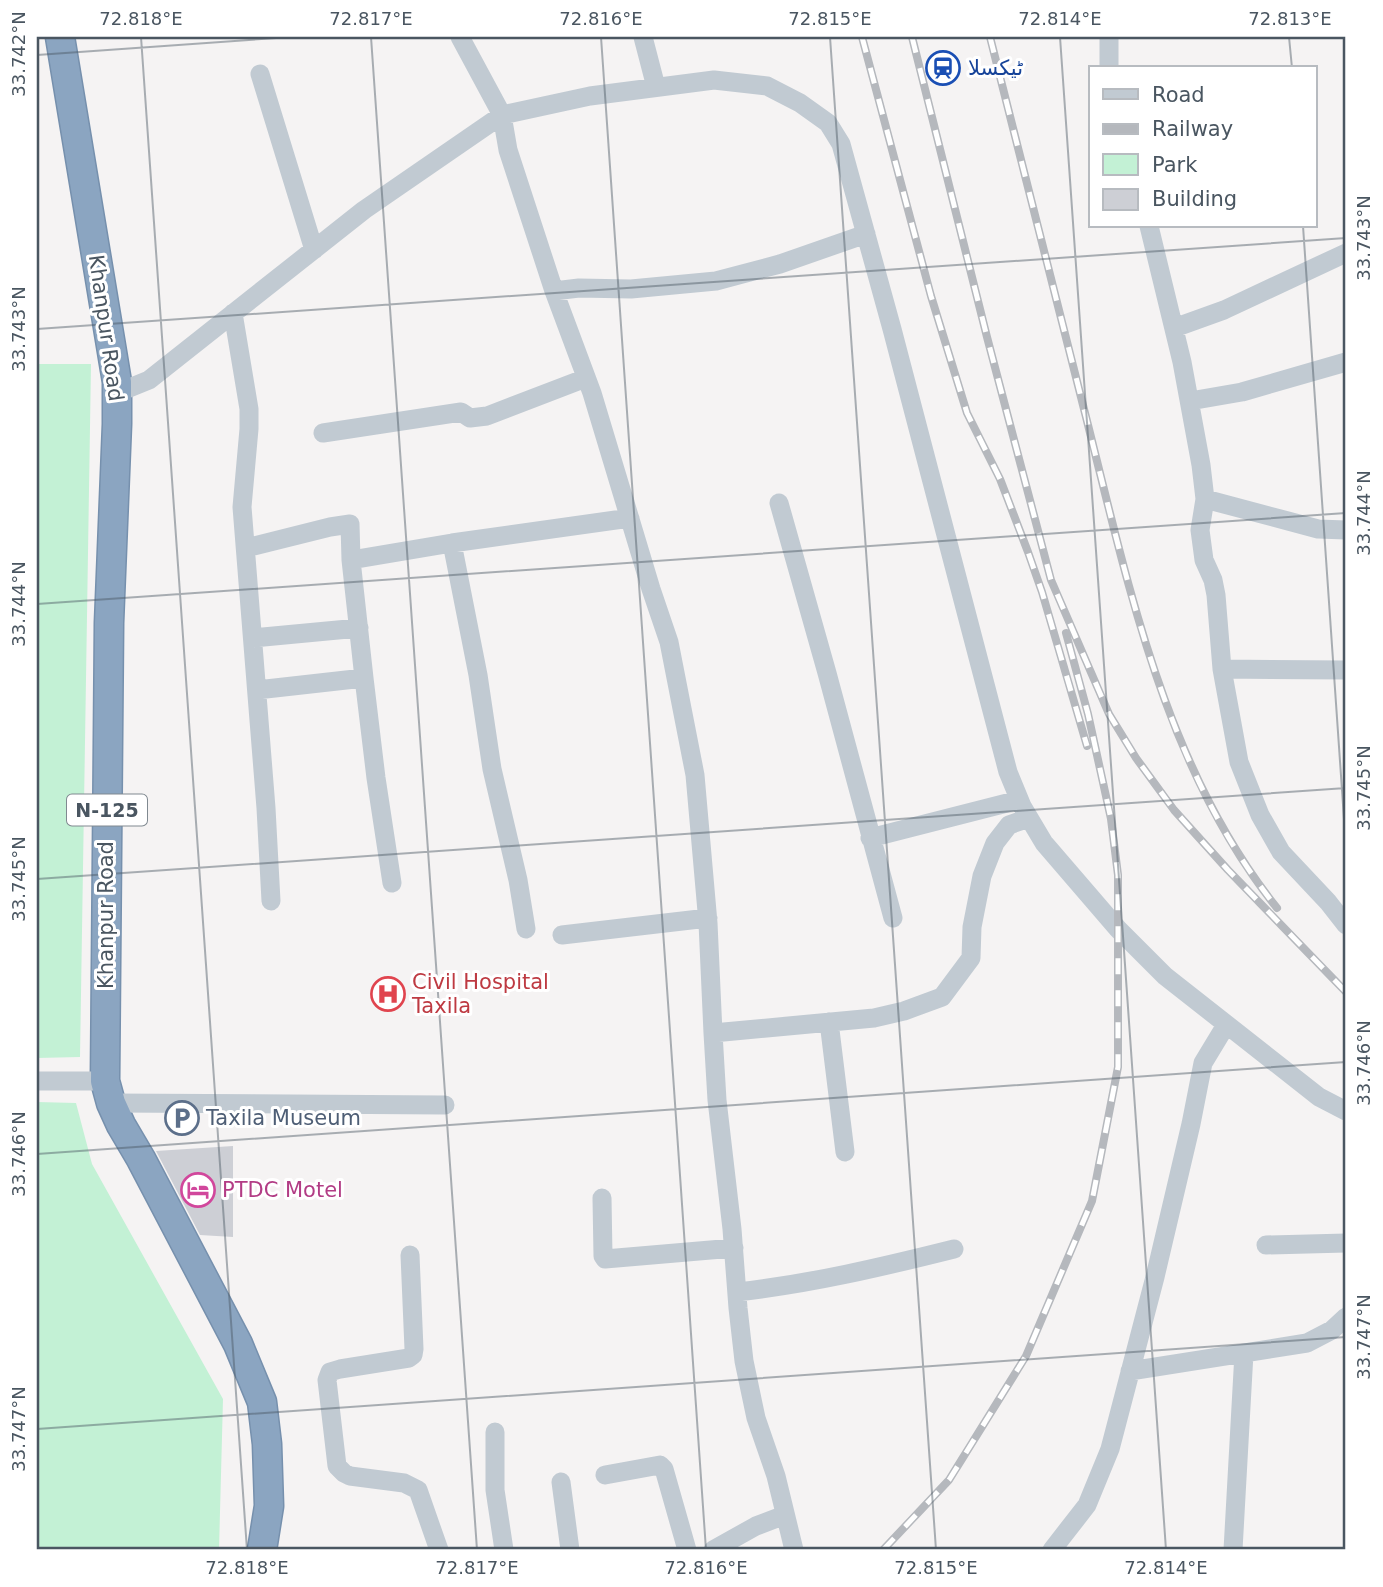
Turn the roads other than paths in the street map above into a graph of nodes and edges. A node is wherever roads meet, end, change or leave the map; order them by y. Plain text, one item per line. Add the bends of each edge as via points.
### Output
1 (60, 37) edge
2 (460, 37) edge
3 (643, 37) edge
4 (1109, 37) edge
5 (1109, 66) edge
6 (260, 74) dead end
7 (656, 87) junction
8 (502, 115) junction
9 (1149, 228) edge
10 (866, 234) junction
11 (314, 250) junction
12 (1346, 253) edge
13 (554, 290) junction
14 (233, 313) junction
15 (1174, 328) junction
16 (1346, 362) edge
17 (586, 378) junction
18 (117, 393) junction
19 (1190, 401) junction
20 (323, 433) dead end
21 (1205, 499) junction
22 (779, 503) dead end
23 (630, 518) junction
24 (1346, 530) edge
25 (452, 542) junction
26 (246, 548) junction
27 (351, 560) junction
28 (359, 628) junction
29 (253, 638) junction
30 (1222, 669) junction
31 (1346, 670) edge
32 (364, 678) junction
33 (257, 690) junction
34 (1019, 800) junction
35 (1029, 818) junction
36 (870, 838) junction
37 (392, 883) dead end
38 (271, 901) dead end
39 (708, 918) junction
40 (893, 918) dead end
41 (1346, 925) edge
42 (526, 929) dead end
43 (562, 935) dead end
44 (829, 1022) junction
45 (1226, 1025) junction
46 (713, 1033) junction
47 (37, 1082) edge
48 (108, 1092) junction
49 (445, 1105) dead end
50 (1346, 1111) edge
51 (845, 1152) dead end
52 (602, 1198) dead end
53 (1346, 1243) edge
54 (1266, 1245) dead end
55 (733, 1248) junction
56 (954, 1249) dead end
57 (411, 1255) dead end
58 (737, 1292) junction
59 (1346, 1317) edge
60 (1244, 1353) junction
61 (1130, 1371) junction
62 (495, 1432) dead end
63 (606, 1475) dead end
64 (561, 1482) dead end
65 (785, 1515) junction
66 (262, 1550) edge
67 (439, 1550) edge
68 (504, 1550) edge
69 (570, 1550) edge
70 (687, 1550) edge
71 (713, 1550) edge
72 (794, 1550) edge
73 (1052, 1550) edge
74 (1233, 1550) edge

1 - 18 highway, Khanpur Road / N-125
2 - 8 street
3 - 7 street
4 - 5 street
6 - 11 street
7 - 8 street
7 - 10 street via 714,80 767,86 800,103 828,123 841,144
8 - 11 street
8 - 13 street via 508,150
9 - 15 street
10 - 13 street via 716,281
10 - 34 street
11 - 14 street
12 - 15 street
13 - 17 street
14 - 18 street via 149,380
14 - 26 street via 249,409 242,507
15 - 19 street
16 - 19 street via 1242,392
17 - 20 street via 487,416 470,418 461,412
17 - 23 street
18 - 48 highway, Khanpur Road / N-125 via 109,623
19 - 21 street
21 - 24 street via 1318,529
21 - 30 street via 1200,530 1216,596
22 - 36 street
23 - 25 street
23 - 39 street via 669,642 695,775
25 - 27 street
25 - 42 street
26 - 27 street via 350,524
26 - 29 street
27 - 28 street
28 - 29 street
28 - 32 street
29 - 33 street
30 - 31 street
30 - 41 street via 1239,762 1260,814 1281,852
32 - 33 street
32 - 37 street
33 - 38 street
34 - 35 street
34 - 36 street
35 - 44 street via 1009,825 995,843 982,876 971,958 942,997 884,1016
35 - 45 street via 1118,929 1165,976
36 - 40 street
39 - 43 street
39 - 46 street
44 - 46 street
44 - 51 street
45 - 50 street via 1319,1097
45 - 61 street via 1203,1063
46 - 55 street
47 - 48 street
48 - 49 street
48 - 66 highway, Khanpur Road / N-125 via 238,1344 262,1402 269,1506
52 - 55 street via 605,1259
53 - 54 street
55 - 58 street
56 - 58 street via 852,1274
57 - 67 street via 413,1355 340,1369 330,1372 327,1380 337,1466 350,1476 404,1483 418,1490
58 - 65 street via 756,1419
59 - 60 street via 1307,1343
60 - 61 street
60 - 74 street
61 - 73 street via 1110,1449 1087,1505
62 - 68 street via 495,1490
63 - 70 street via 660,1465
64 - 69 street
65 - 71 street
65 - 72 street

